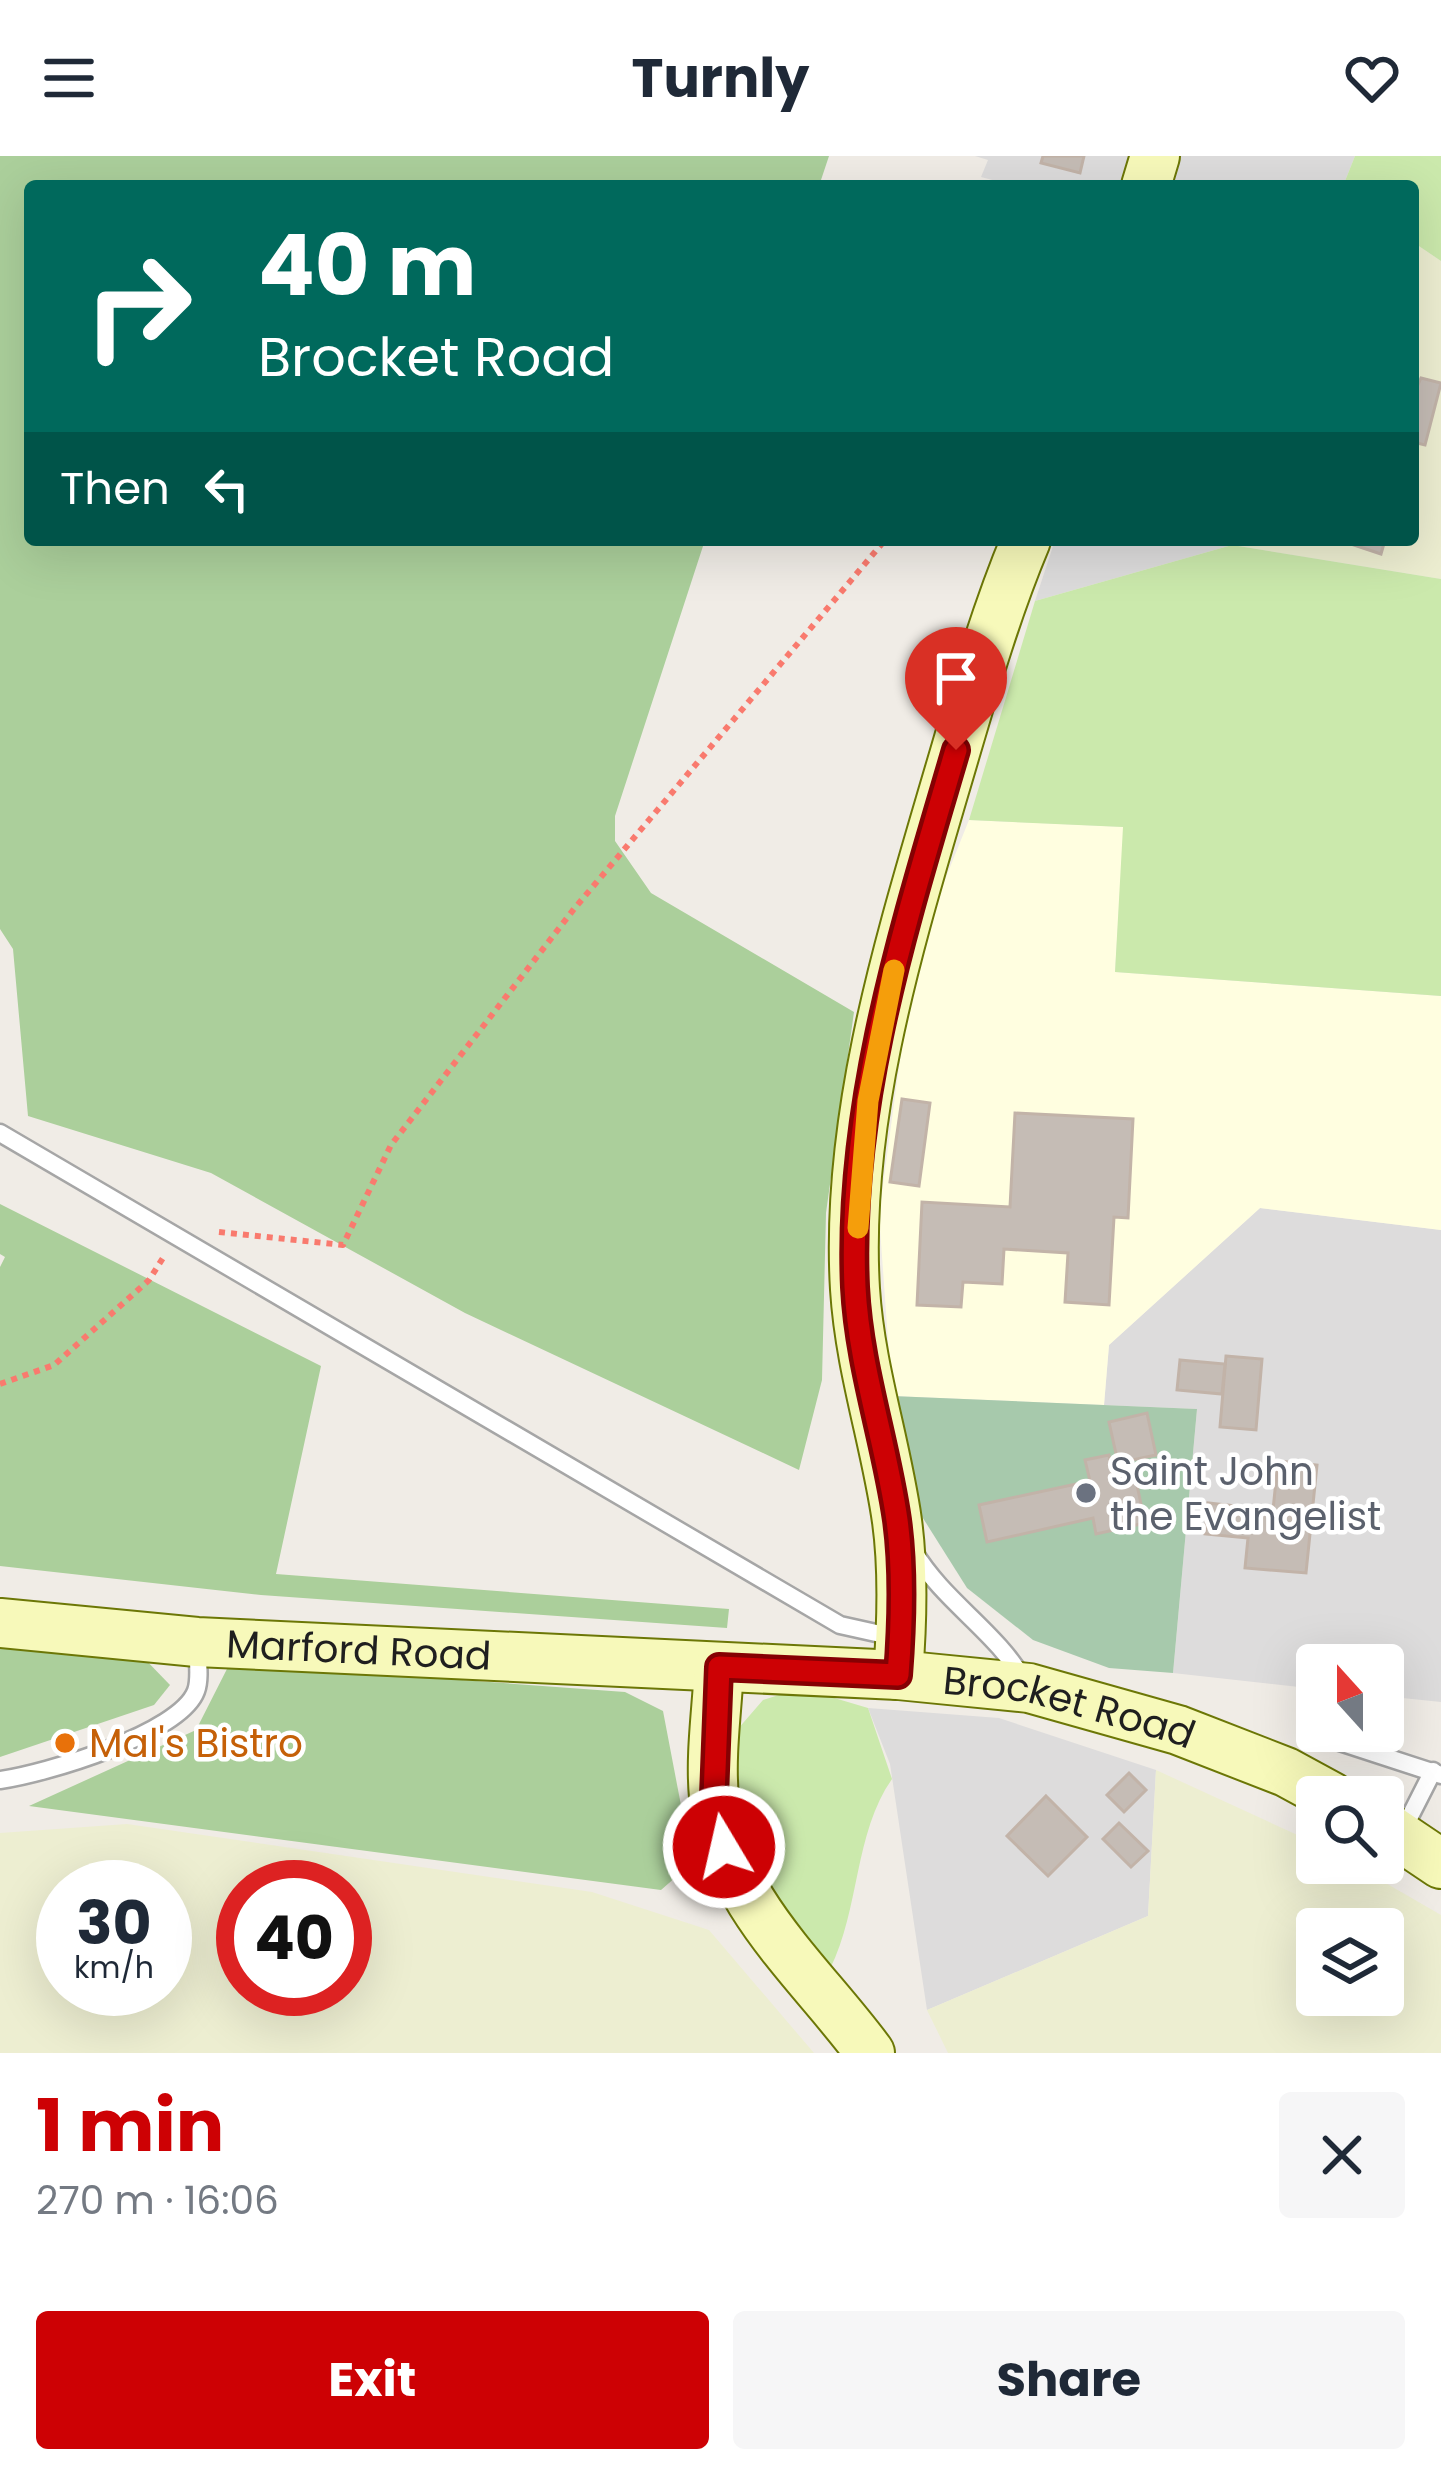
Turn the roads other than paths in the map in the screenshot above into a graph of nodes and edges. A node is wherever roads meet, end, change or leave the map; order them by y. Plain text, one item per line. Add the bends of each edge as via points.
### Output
1 (1024, 546) edge
2 (0, 1133) edge
3 (898, 1524) junction
4 (0, 1623) edge
5 (197, 1642) junction
6 (900, 1657) junction
7 (719, 1667) junction
8 (1029, 1688) junction
9 (1371, 1752) edge
10 (1437, 1773) edge
11 (1296, 1777) edge
12 (0, 1780) edge
13 (1404, 1815) edge
14 (1404, 1838) edge
15 (1441, 1864) edge
16 (870, 2053) edge

1 - 3 street via 908,910 868,1101 855,1285 863,1365
2 - 6 lane
3 - 6 street
3 - 8 lane via 953,1604 1005,1647
4 - 5 street, Marford Road
5 - 7 street, Marford Road
5 - 12 lane via 197,1690 180,1714 123,1743
6 - 7 street, Brocket Road
6 - 8 street, Brocket Road
7 - 16 street via 714,1796 724,1847 756,1908
8 - 11 street, Brocket Road via 1178,1730
9 - 10 lane
10 - 13 lane
14 - 15 street

